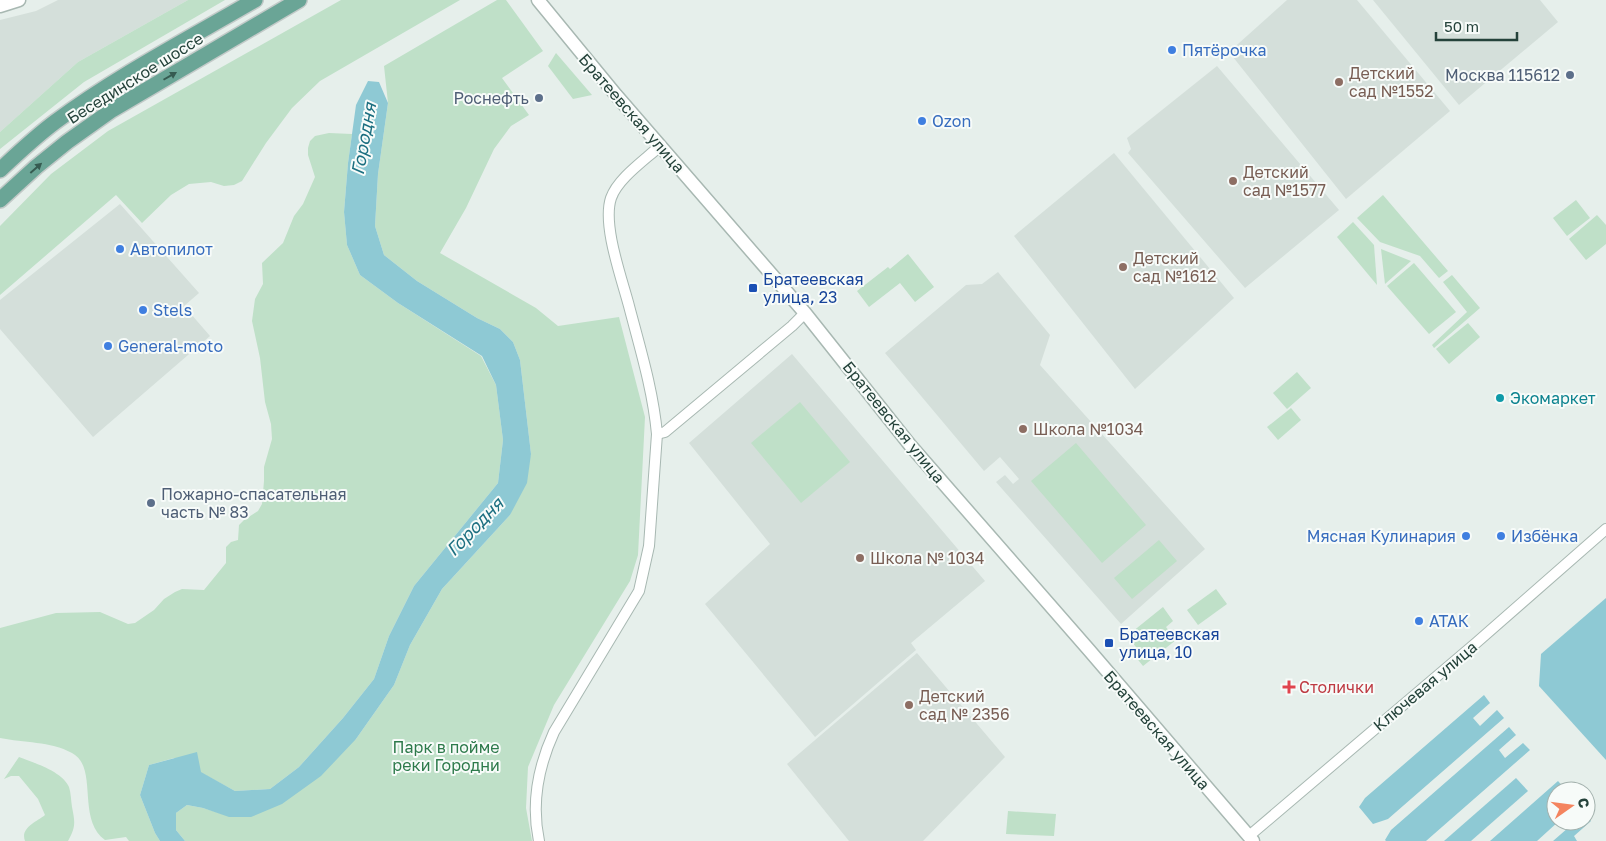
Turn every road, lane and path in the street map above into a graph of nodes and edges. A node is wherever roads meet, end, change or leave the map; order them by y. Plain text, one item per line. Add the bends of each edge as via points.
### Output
1 (19, 0) edge
2 (255, 0) edge
3 (299, 0) edge
4 (538, 0) edge
5 (0, 6) edge
6 (661, 145) junction
7 (0, 170) edge
8 (0, 200) edge
9 (805, 313) junction
10 (656, 434) junction
11 (1606, 529) edge
12 (1248, 839) edge
13 (539, 841) edge

1 - 5 street
2 - 7 main road, Бесединское шоссе via 101,90 54,123
8 -> 3 main road, Бесединское шоссе via 36,167 112,110
4 - 6 street, Братеевская улица
6 - 9 street, Братеевская улица
6 - 10 street via 620,183 608,210 612,240 652,399
9 - 10 street via 665,432
9 - 12 street, Братеевская улица via 910,445
10 - 13 street via 644,576 627,613 546,749 536,790
11 - 12 street, Ключевая улица

